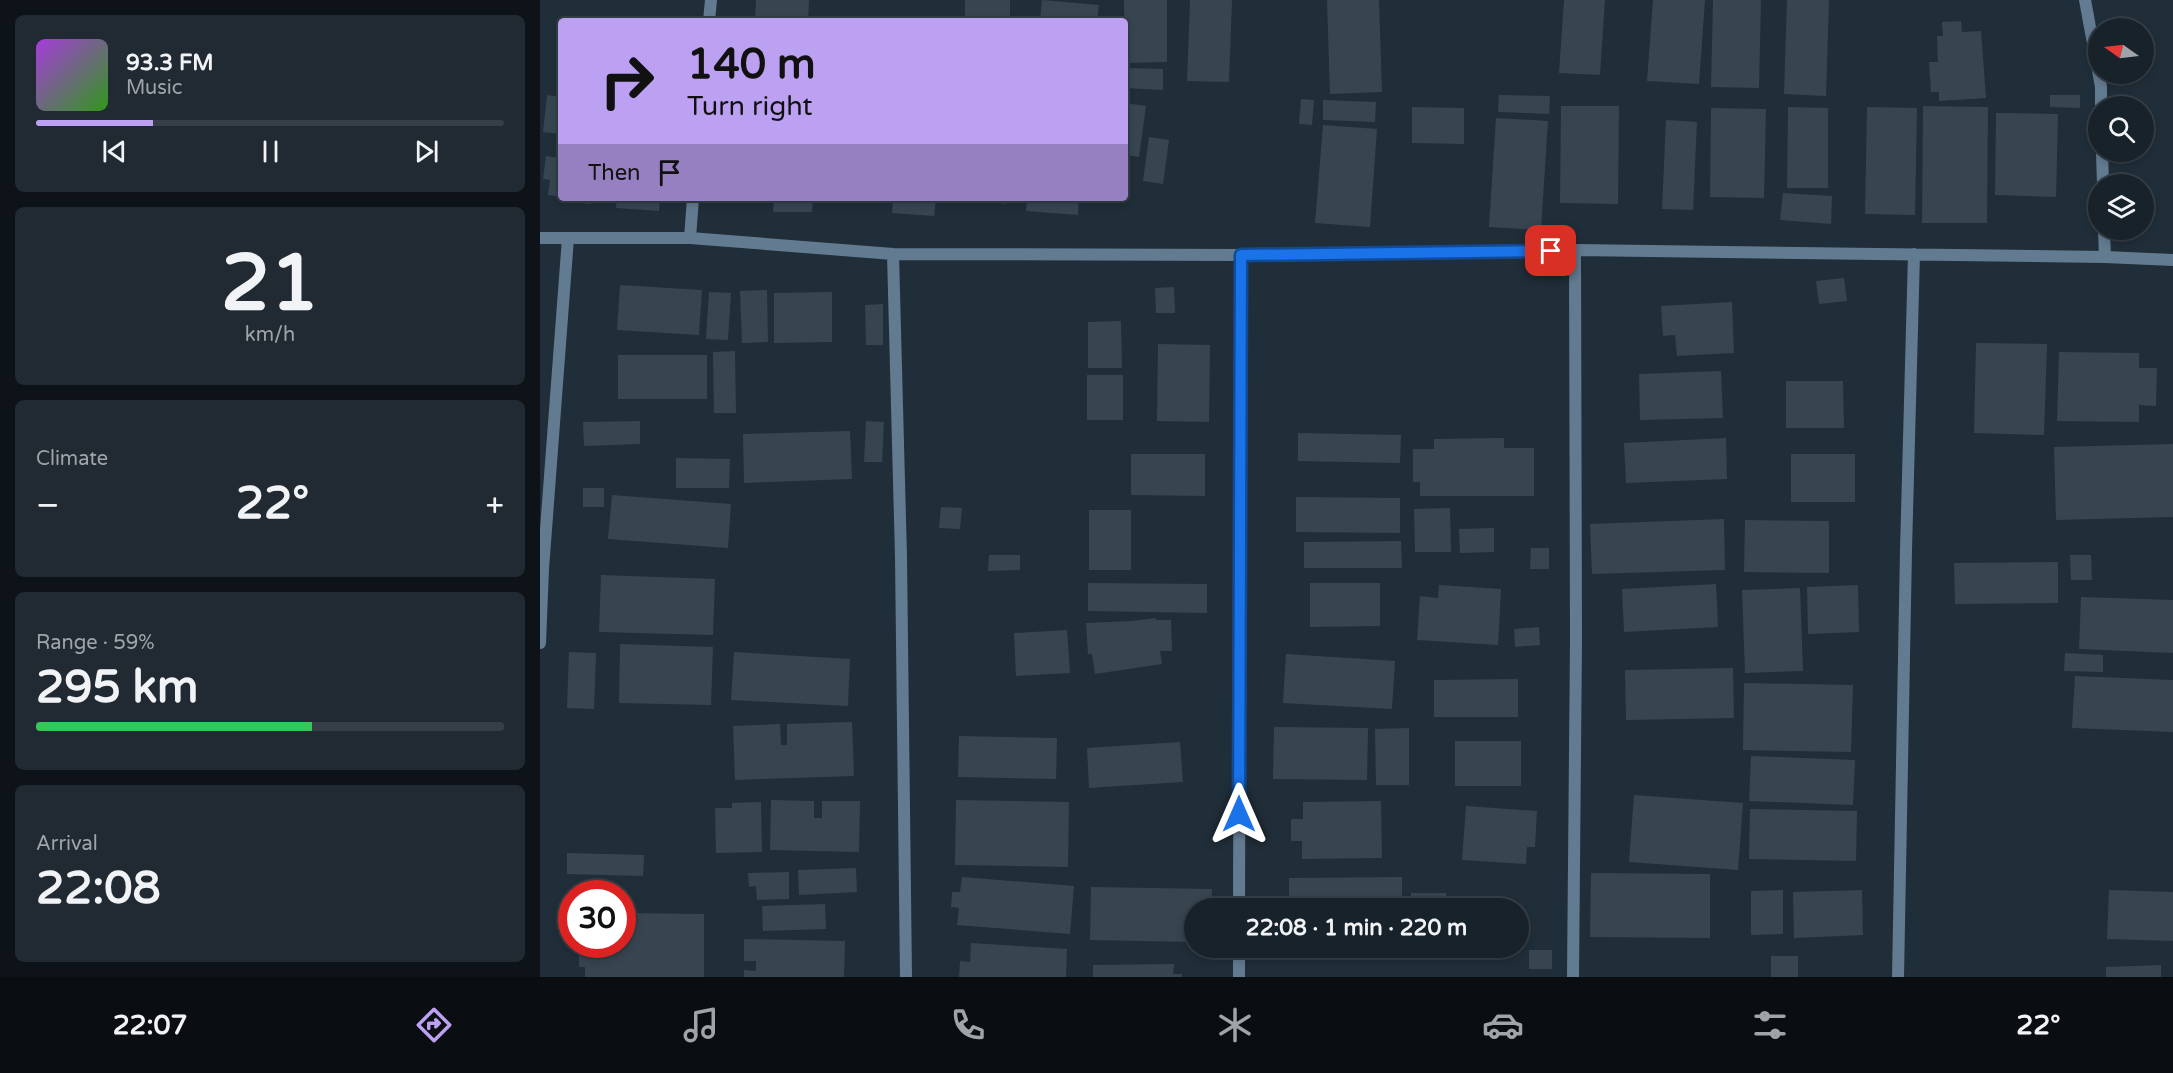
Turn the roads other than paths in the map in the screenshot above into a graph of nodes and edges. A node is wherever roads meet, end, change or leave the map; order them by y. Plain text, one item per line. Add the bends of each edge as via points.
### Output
1 (711, 0) edge
2 (2085, 0) edge
3 (709, 18) edge
4 (2101, 96) edge
5 (693, 201) edge
6 (540, 238) edge
7 (568, 238) junction
8 (690, 238) junction
9 (2104, 240) edge
10 (1575, 250) junction
11 (893, 254) junction
12 (1914, 254) junction
13 (1241, 255) junction
14 (2105, 257) junction
15 (2173, 260) edge
16 (541, 569) edge
17 (540, 643) edge
18 (1239, 898) edge
19 (1239, 958) edge
20 (906, 977) edge
21 (1239, 977) edge
22 (1573, 977) edge
23 (1898, 977) edge

1 - 3 street
2 - 4 street
5 - 8 street
6 - 7 street
7 - 8 street
7 - 16 street
8 - 11 street
9 - 14 street
10 - 12 street
10 - 13 street
10 - 22 street
11 - 13 street
11 - 20 street
12 - 14 street
12 - 23 street
13 - 18 street
14 - 15 street
16 - 17 street
19 - 21 street

